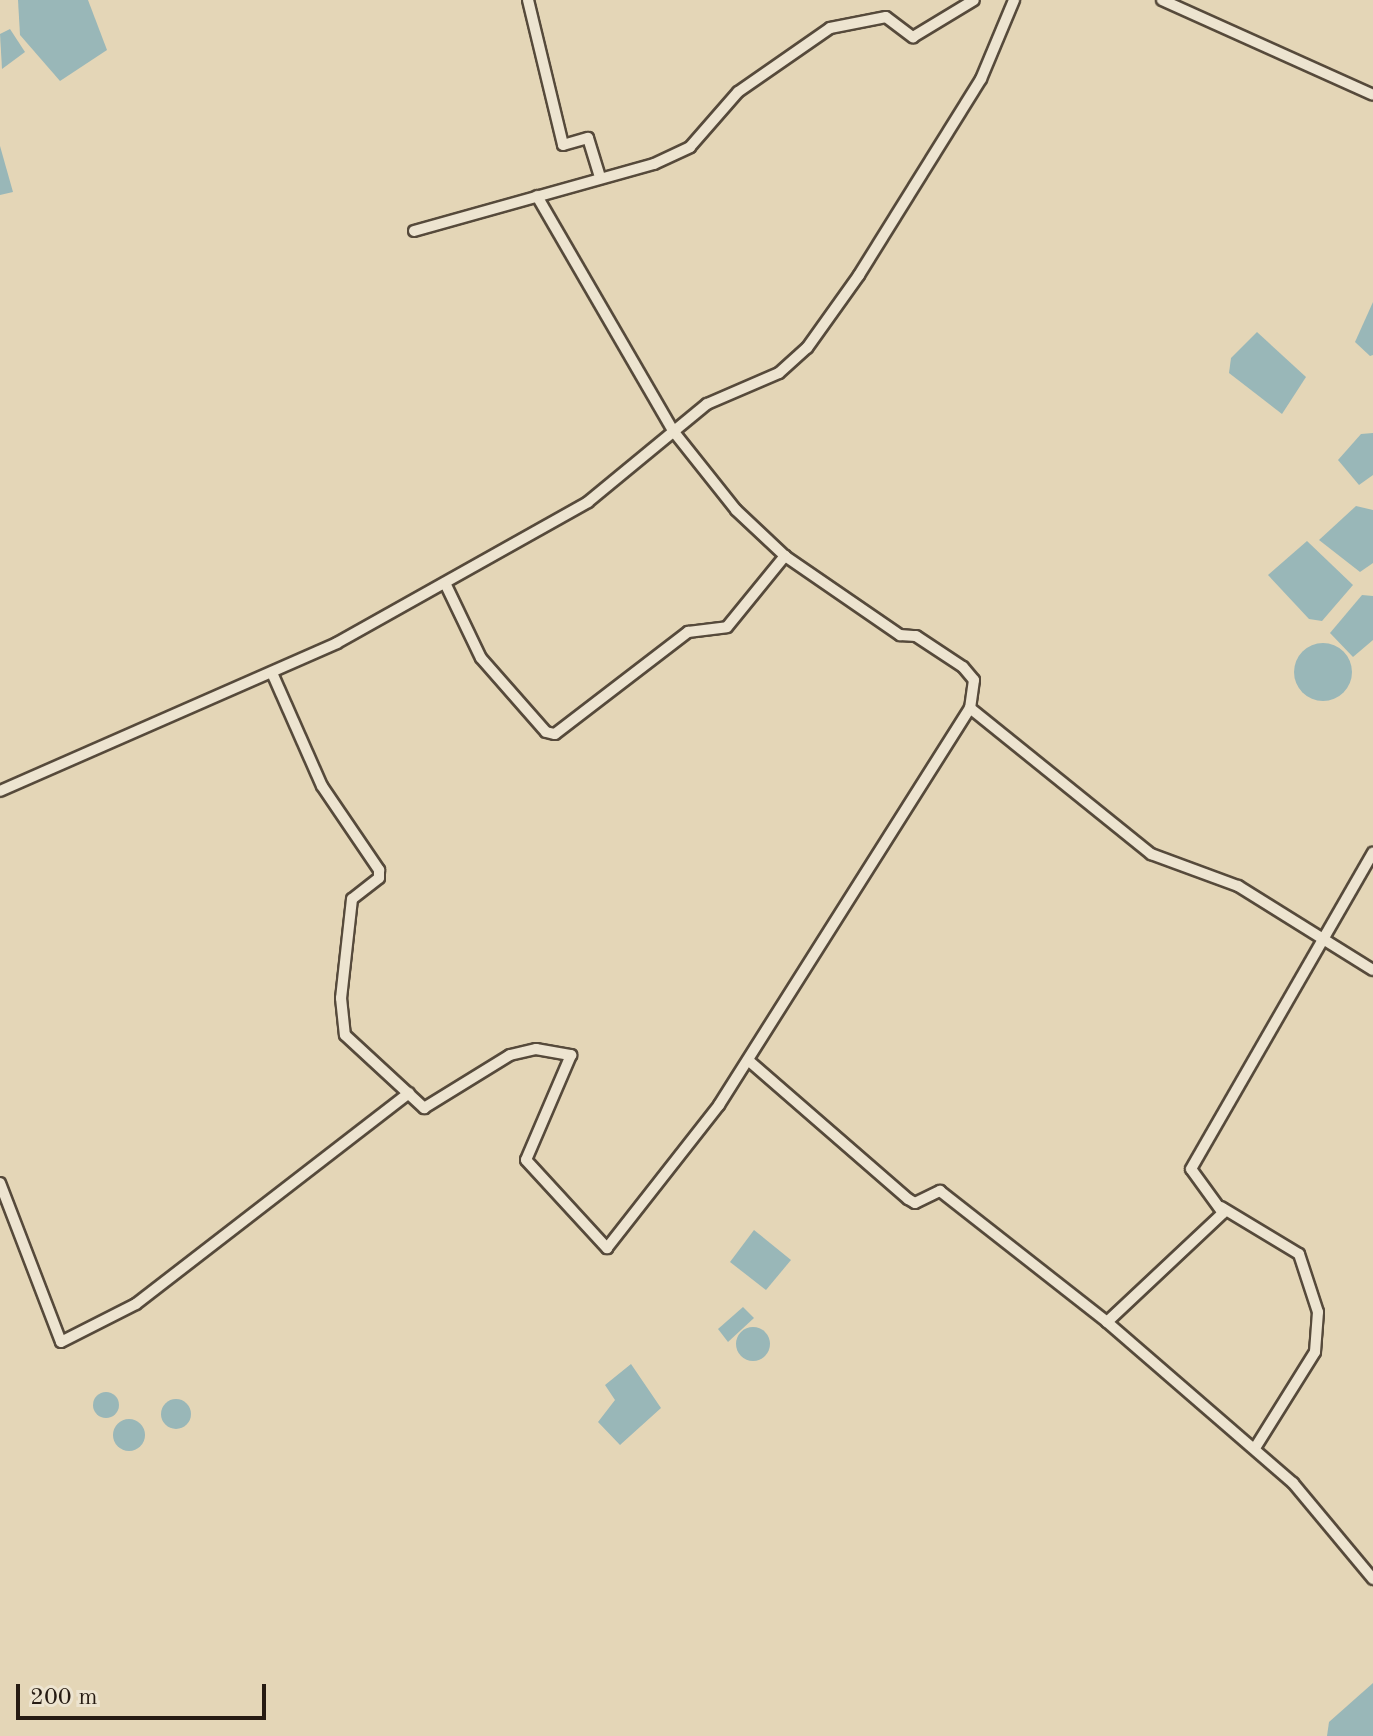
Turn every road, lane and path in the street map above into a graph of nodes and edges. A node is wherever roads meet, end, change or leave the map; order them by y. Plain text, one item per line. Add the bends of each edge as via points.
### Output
1 (528, 0) edge
2 (974, 0) edge
3 (1014, 0) edge
4 (1162, 0) edge
5 (1373, 95) edge
6 (600, 177) junction
7 (537, 196) junction
8 (414, 231) dead end
9 (674, 432) junction
10 (785, 556) junction
11 (445, 583) junction
12 (273, 675) junction
13 (970, 708) junction
14 (0, 791) edge
15 (1373, 853) edge
16 (1321, 942) junction
17 (1373, 970) edge
18 (748, 1060) junction
19 (409, 1093) junction
20 (0, 1183) edge
21 (1221, 1207) junction
22 (1107, 1322) junction
23 (1255, 1448) junction
24 (1373, 1579) edge

1 - 6 street via 563,145 588,138
2 - 6 street via 913,37 886,17 830,28 738,92 690,147
3 - 9 street via 981,79 807,348 779,373 707,404
4 - 5 street
6 - 7 street
7 - 8 street
7 - 9 street
9 - 10 street via 736,510
9 - 11 street via 588,502 456,571
10 - 11 street via 727,627 688,632 555,734 481,658
10 - 13 street via 900,635 916,636 963,667 974,680
11 - 12 street
12 - 14 street
12 - 19 street via 322,786 379,870 377,881 352,899 341,1022 380,1072
13 - 16 street via 1151,854 1238,886
13 - 18 street
15 - 16 street
16 - 17 street
16 - 21 street via 1191,1169
18 - 19 street via 607,1248 526,1160 571,1055 536,1049 510,1055 424,1108
18 - 22 street via 908,1199 915,1203 940,1191
19 - 20 street via 136,1304 61,1342
21 - 22 street via 1223,1213
21 - 23 street via 1299,1254 1318,1312 1315,1352
22 - 23 street
23 - 24 street

